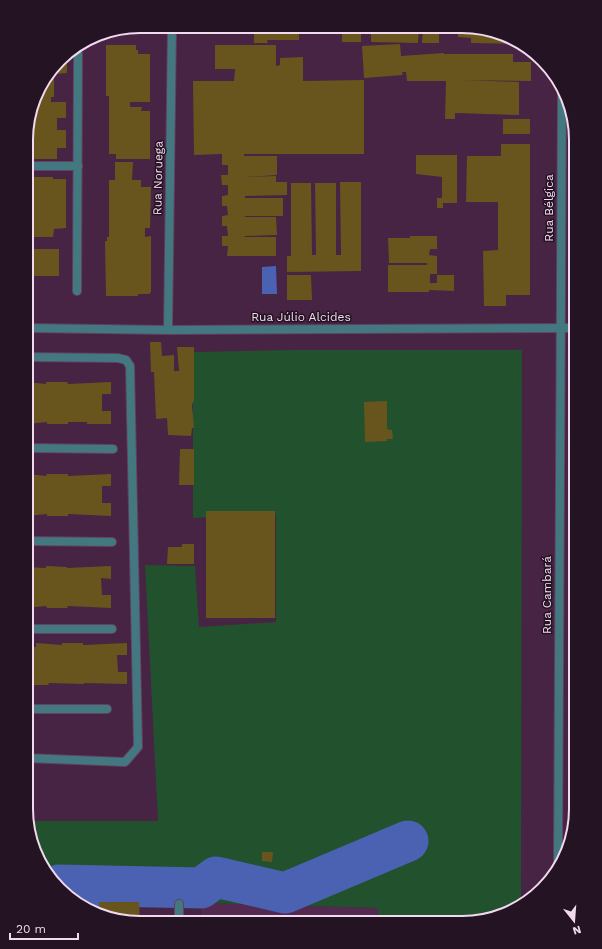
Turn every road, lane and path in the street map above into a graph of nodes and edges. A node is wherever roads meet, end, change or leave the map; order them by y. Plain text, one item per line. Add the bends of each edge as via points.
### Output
1 (172, 33) edge
2 (78, 54) dead end
3 (562, 102) edge
4 (33, 166) edge
5 (78, 166) junction
6 (78, 291) dead end
7 (33, 328) edge
8 (560, 328) junction
9 (569, 328) edge
10 (168, 330) junction
11 (33, 357) edge
12 (33, 448) edge
13 (113, 449) dead end
14 (33, 541) edge
15 (112, 542) dead end
16 (112, 628) dead end
17 (33, 629) edge
18 (33, 709) edge
19 (107, 709) dead end
20 (33, 758) edge
21 (558, 856) edge
22 (179, 904) dead end
23 (179, 916) edge

1 - 10 street, Rua Noruega
2 - 5 street
3 - 8 street, Rua Bélgica
4 - 5 street
5 - 6 street
7 - 10 street, Rua Júlio Alcides
8 - 9 street, Rua Júlio Alcides
8 - 10 street, Rua Júlio Alcides
8 - 21 street, Rua Cambará
11 - 20 street via 118,358 126,360 130,366 138,747 125,762
12 - 13 street
14 - 15 street
16 - 17 street
18 - 19 street
22 - 23 street

